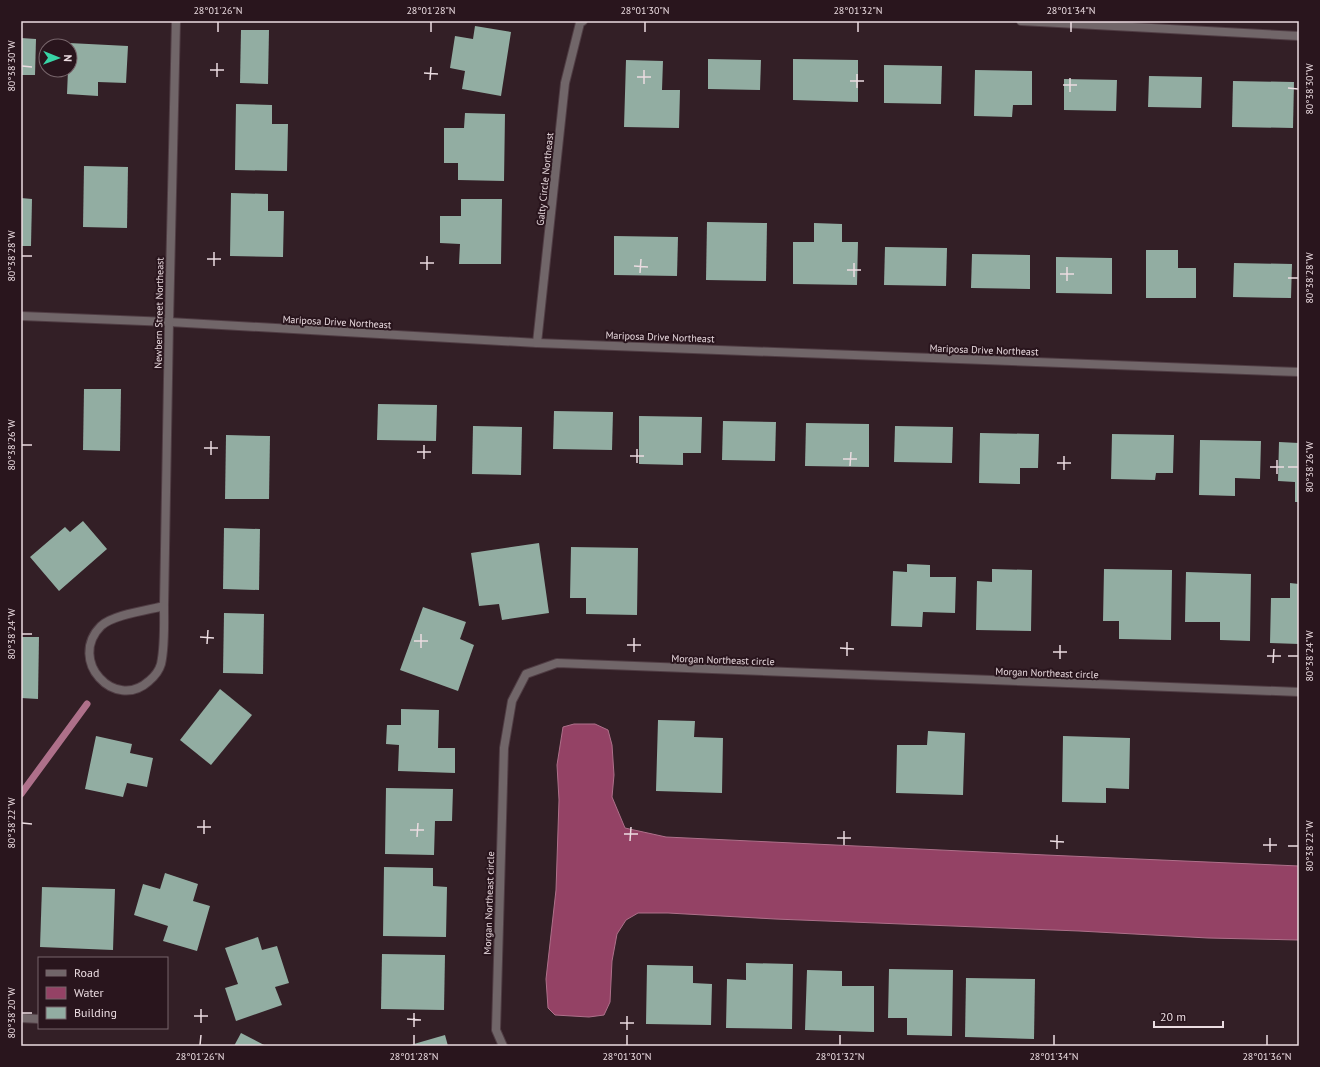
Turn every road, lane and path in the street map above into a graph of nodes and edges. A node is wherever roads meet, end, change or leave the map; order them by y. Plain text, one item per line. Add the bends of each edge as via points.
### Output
1 (176, 21) edge
2 (583, 21) edge
3 (1021, 21) edge
4 (1299, 36) edge
5 (21, 316) edge
6 (169, 322) junction
7 (537, 343) junction
8 (1299, 372) edge
9 (164, 606) junction
10 (1299, 692) edge
11 (21, 1018) edge
12 (38, 1019) edge
13 (504, 1046) edge

1 - 6 street, Newbern Street Northeast
2 - 7 street, Galty Circle Northeast via 580,22 565,82
3 - 4 street
5 - 6 street, Mariposa Drive Northeast
6 - 7 street, Mariposa Drive Northeast
6 - 9 street, Newbern Street Northeast
7 - 8 street, Mariposa Drive Northeast
9 - 9 street, Newbern Street Northeast via 111,619 101,626 94,635 89,658 100,679 122,690 146,684 155,676 161,665 163,652
10 - 13 street, Morgan Northeast circle via 557,663 526,674 512,701 504,748 496,1030
11 - 12 street

